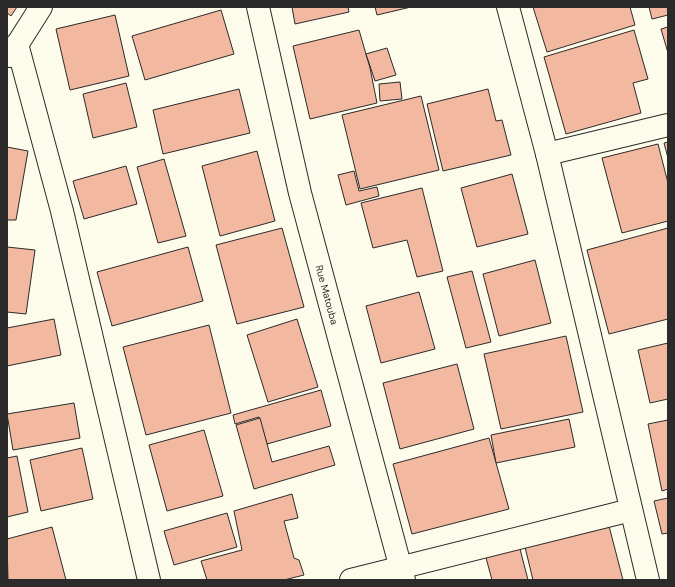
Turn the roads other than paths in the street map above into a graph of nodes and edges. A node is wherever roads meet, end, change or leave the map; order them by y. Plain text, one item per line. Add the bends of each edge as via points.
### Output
1 (41, 7) edge
2 (258, 7) edge
3 (508, 7) edge
4 (12, 52) edge
5 (668, 125) edge
6 (547, 154) junction
7 (631, 510) junction
8 (402, 574) edge
9 (148, 580) edge
10 (351, 580) edge
11 (648, 580) edge

1 - 4 street
2 - 8 street, Rue Matouba via 300,193
3 - 6 street
4 - 9 street via 62,211
5 - 6 street
6 - 7 street
7 - 8 street
7 - 11 street
8 - 10 street

